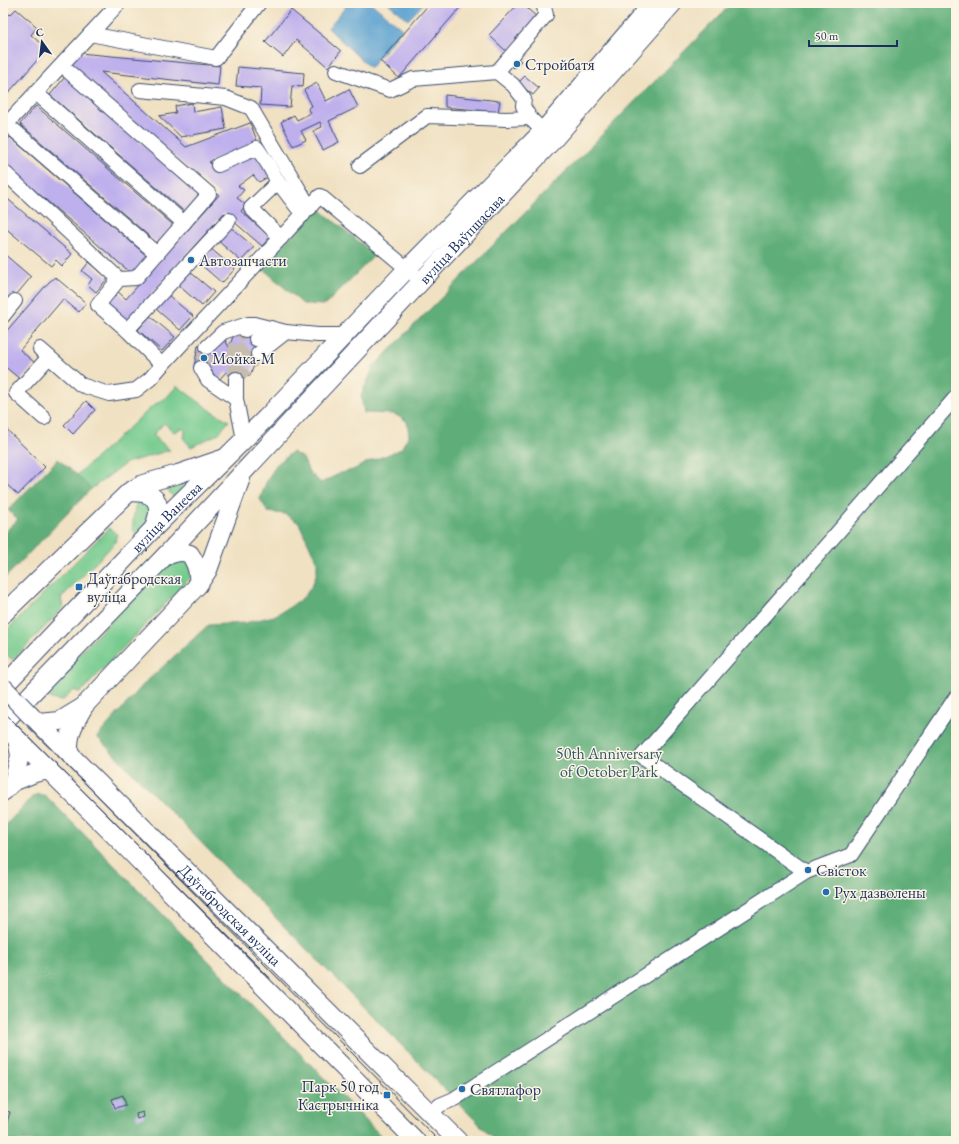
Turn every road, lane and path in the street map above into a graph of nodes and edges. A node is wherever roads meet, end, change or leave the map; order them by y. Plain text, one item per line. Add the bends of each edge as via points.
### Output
1 (119, 3) edge
2 (260, 3) edge
3 (543, 3) edge
4 (653, 3) edge
5 (673, 3) edge
6 (90, 34) junction
7 (69, 72) dead end
8 (336, 72) dead end
9 (497, 72) junction
10 (140, 90) dead end
11 (36, 93) junction
12 (530, 118) junction
13 (9, 130) edge
14 (549, 135) junction
15 (218, 165) dead end
16 (360, 166) dead end
17 (3, 171) edge
18 (278, 182) junction
19 (306, 211) junction
20 (229, 220) dead end
21 (184, 223) junction
22 (281, 238) junction
23 (157, 254) junction
24 (407, 269) junction
25 (120, 279) junction
26 (422, 281) junction
27 (15, 301) dead end
28 (3, 316) edge
29 (127, 330) junction
30 (286, 332) junction
31 (344, 335) junction
32 (207, 348) tunnel mouth
33 (258, 354) tunnel mouth
34 (162, 365) junction
35 (201, 368) dead end
36 (236, 379) dead end
37 (956, 397) edge
38 (236, 399) junction
39 (44, 418) dead end
40 (266, 418) joint
41 (244, 440) junction
42 (226, 457) junction
43 (244, 470) junction
44 (129, 492) junction
45 (154, 528) junction
46 (165, 556) junction
47 (198, 584) junction
48 (3, 614) edge
49 (3, 687) edge
50 (956, 697) edge
51 (83, 707) junction
52 (36, 720) junction
53 (3, 724) edge
54 (18, 740) junction
55 (68, 753) junction
56 (49, 770) junction
57 (8, 787) edge
58 (806, 872) junction
59 (430, 1114) junction
60 (416, 1141) edge
61 (458, 1141) edge

1 - 6 lane
2 - 6 lane via 216,58
3 - 9 lane via 546,16
4 - 14 main road, вуліца Ваўпшасава
5 - 14 main road, вуліца Ваўпшасава
6 - 11 lane
7 - 21 lane via 209,194
8 - 9 lane via 390,90 413,79
9 - 12 lane via 513,85 524,99 523,106
10 - 19 lane via 226,98 251,108
11 - 13 lane
11 - 21 lane
12 - 14 lane
12 - 16 lane via 427,116
13 - 23 lane
14 - 24 main road, вуліца Ваўпшасава
14 - 26 main road, вуліца Ваўпшасава
15 - 18 lane via 257,148
17 - 25 lane
18 - 19 lane
18 - 22 lane via 251,208
19 - 22 lane
19 - 24 lane via 320,196
20 - 29 lane
21 - 23 lane
22 - 34 lane
23 - 25 lane via 136,278
24 - 26 lane
24 - 31 main road, вуліца Ваўпшасава
25 - 29 lane via 98,305
26 - 43 main road, вуліца Ваўпшасава
27 - 28 lane
29 - 34 lane
30 - 31 lane
30 - 32 lane via 270,328 251,331 248,324 223,332
30 - 33 lane
31 - 40 main road, вуліца Ваўпшасава
34 - 39 lane via 136,390 109,394 81,385 44,353 16,393
35 - 38 lane via 208,380
36 - 38 lane
37 - 58 lane via 642,756
38 - 41 lane
40 - 41 main road, вуліца Ванеева
41 - 42 main road, вуліца Ванеева
42 - 44 main road via 143,484
42 - 45 main road, вуліца Ванеева
43 - 46 main road, вуліца Ванеева
43 - 47 main road via 208,570
44 - 45 main road via 140,492 155,499 159,510
44 - 48 main road
45 - 49 main road, вуліца Ванеева
46 - 47 main road via 177,552 190,554 199,574
46 - 53 main road, вуліца Ванеева
47 - 51 main road
49 - 52 main road, Даўгабродская вуліца, bridge
50 - 58 lane via 851,855
51 - 52 main road via 60,721
51 - 55 main road via 68,741
52 - 55 main road, Даўгабродская вуліца
53 - 54 main road, Даўгабродская вуліца
54 - 56 main road, Даўгабродская вуліца
54 - 57 main road via 20,756
55 - 59 main road, Даўгабродская вуліца
56 - 57 main road via 35,773
56 - 60 main road, Даўгабродская вуліца
58 - 59 lane via 454,1099 440,1105
59 - 61 main road, Даўгабродская вуліца

